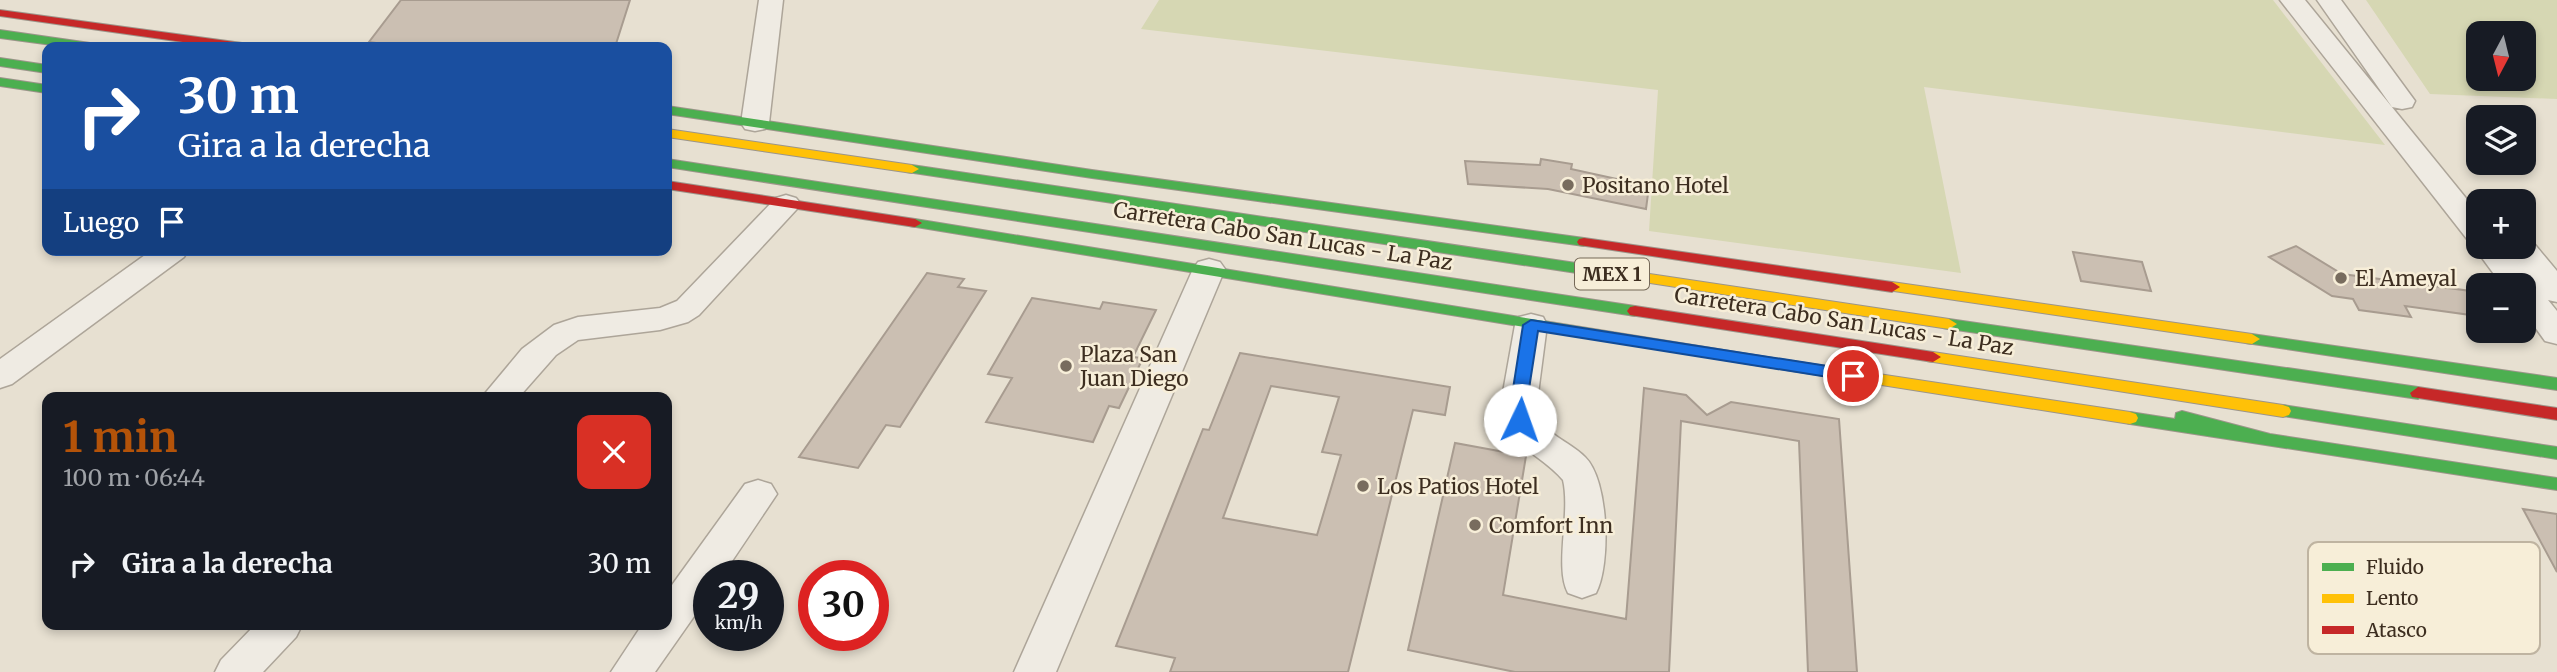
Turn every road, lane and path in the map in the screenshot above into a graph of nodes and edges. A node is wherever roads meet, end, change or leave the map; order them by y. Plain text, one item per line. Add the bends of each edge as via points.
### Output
1 (771, 0) edge
2 (2292, 0) edge
3 (2299, 0) edge
4 (2331, 1) edge
5 (0, 13) edge
6 (0, 34) edge
7 (55, 42) edge
8 (206, 42) edge
9 (0, 62) edge
10 (42, 68) edge
11 (0, 82) edge
12 (42, 88) edge
13 (672, 111) edge
14 (2389, 121) junction
15 (755, 123) junction
16 (2418, 123) junction
17 (672, 134) edge
18 (672, 164) edge
19 (1049, 167) junction
20 (672, 186) edge
21 (2473, 189) edge
22 (786, 204) junction
23 (2466, 218) edge
24 (1247, 220) junction
25 (1299, 228) junction
26 (1512, 231) junction
27 (165, 256) edge
28 (2498, 259) edge
29 (2530, 259) edge
30 (1209, 269) junction
31 (2510, 273) edge
32 (2557, 292) edge
33 (2536, 306) edge
34 (1531, 325) junction
35 (2557, 333) edge
36 (1963, 361) junction
37 (0, 376) edge
38 (2557, 384) edge
39 (504, 392) edge
40 (2557, 414) edge
41 (2283, 443) junction
42 (2557, 453) edge
43 (2557, 484) edge
44 (758, 494) dead end
45 (1582, 582) dead end
46 (672, 616) edge
47 (276, 630) edge
48 (662, 630) edge
49 (236, 672) edge
50 (632, 672) edge
51 (1035, 672) edge

1 - 15 street
2 - 14 street
3 - 4 street
4 - 16 street
5 - 8 main road
6 - 7 main road
9 - 10 main road
11 - 12 main road
13 - 15 main road
14 - 16 street
14 - 23 street
15 - 19 main road
16 - 21 street
17 - 24 main road, Carretera Cabo San Lucas - La Paz / MEX 1
18 - 36 main road, Carretera Cabo San Lucas - La Paz / MEX 1
19 - 24 main road
19 - 26 main road
20 - 22 main road
22 - 30 main road
22 - 39 street via 688,308 669,317 564,332
24 - 25 main road, Carretera Cabo San Lucas - La Paz / MEX 1
25 - 26 main road
25 - 40 main road, Carretera Cabo San Lucas - La Paz / MEX 1
26 - 38 main road
27 - 37 street
28 - 31 street
29 - 32 street
30 - 34 main road
30 - 51 street
33 - 35 street
34 - 41 main road
34 - 45 street via 1520,420 1526,431 1580,474 1585,491
36 - 41 main road
36 - 42 main road, Carretera Cabo San Lucas - La Paz / MEX 1
41 - 43 main road
44 - 46 street
47 - 49 street
48 - 50 street

